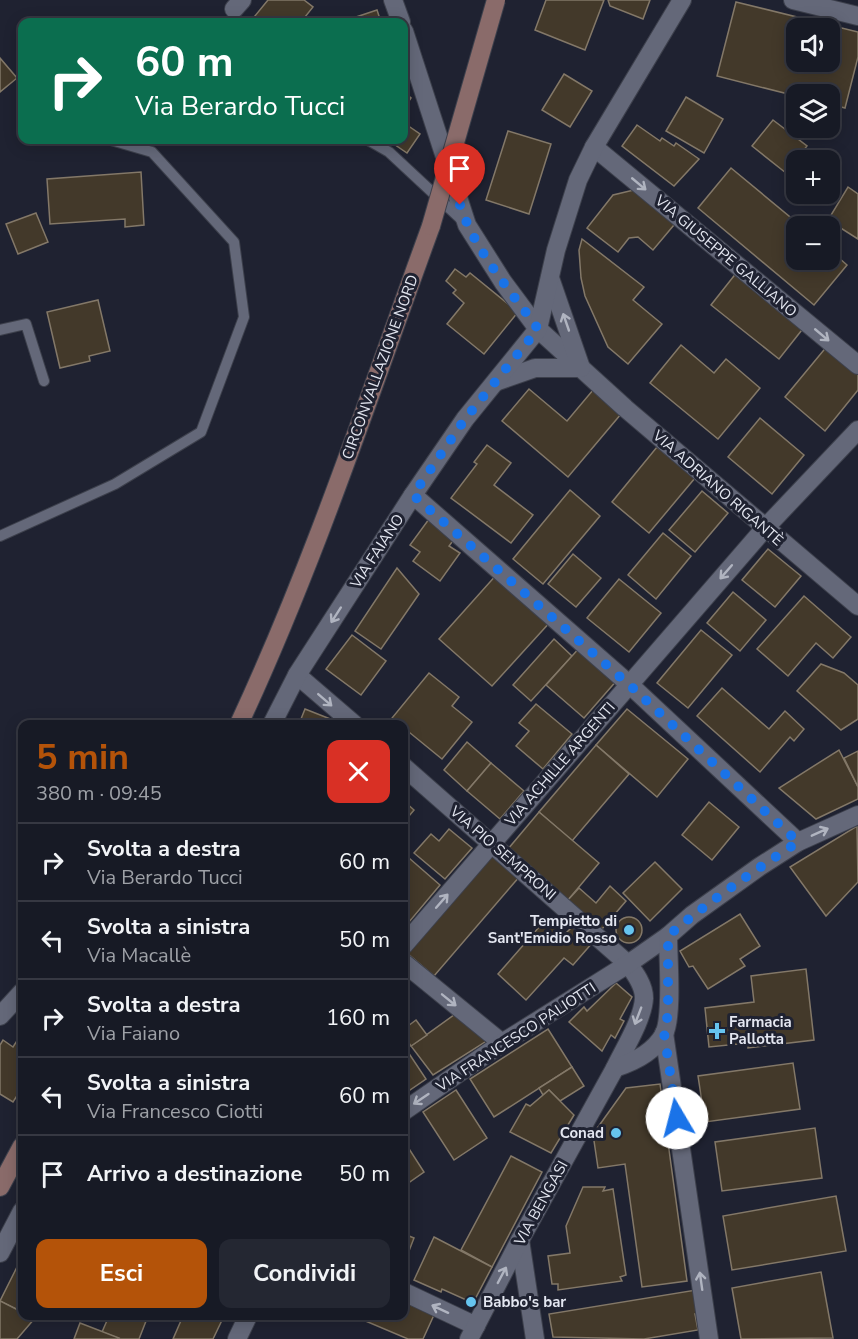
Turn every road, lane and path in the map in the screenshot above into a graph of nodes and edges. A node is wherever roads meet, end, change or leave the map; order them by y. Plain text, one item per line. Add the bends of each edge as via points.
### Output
1 (393, 0) edge
2 (496, 0) edge
3 (682, 0) edge
4 (793, 0) edge
5 (858, 16) edge
6 (400, 18) edge
7 (408, 43) edge
8 (125, 144) edge
9 (375, 144) edge
10 (594, 147) junction
11 (467, 225) junction
12 (550, 278) junction
13 (538, 329) junction
14 (0, 330) edge
15 (858, 365) edge
16 (581, 368) junction
17 (44, 381) dead end
18 (497, 381) junction
19 (858, 430) edge
20 (413, 495) junction
21 (765, 528) junction
22 (0, 536) edge
23 (858, 606) edge
24 (297, 675) junction
25 (629, 684) junction
26 (241, 720) edge
27 (274, 720) edge
28 (349, 720) edge
29 (408, 770) edge
30 (858, 815) edge
31 (798, 842) junction
32 (491, 843) junction
33 (668, 936) junction
34 (408, 940) edge
35 (628, 964) junction
36 (408, 966) edge
37 (18, 996) edge
38 (0, 1016) edge
39 (664, 1033) junction
40 (502, 1043) junction
41 (615, 1068) junction
42 (408, 1108) edge
43 (18, 1153) edge
44 (0, 1186) edge
45 (18, 1219) edge
46 (520, 1240) junction
47 (0, 1253) edge
48 (408, 1294) edge
49 (246, 1320) edge
50 (473, 1332) edge
51 (237, 1339) edge
52 (535, 1339) edge
53 (709, 1339) edge

1 - 6 street
2 - 26 main road, CIRCONVALLAZIONE NORD, bridge via 431,226 336,487 266,667
3 - 10 street
4 - 5 street
7 - 11 street, VIA ADRIANO RIGANTÈ
8 - 22 lane via 152,152 234,242 244,317 201,432 115,484
9 - 11 lane via 389,152
10 - 12 street via 567,209
10 -> 15 street, VIA GIUSEPPE GALLIANO
11 - 13 street, VIA ADRIANO RIGANTÈ
12 - 13 street
16 -> 12 street, VIA ADRIANO RIGANTÈ
13 - 16 street, VIA ADRIANO RIGANTÈ
13 - 18 street, VIA FAIANO
14 - 17 lane via 26,324
16 - 18 street via 535,368
16 - 21 street, VIA ADRIANO RIGANTÈ
18 - 20 street, VIA FAIANO via 465,419
19 - 21 street, VIA ACHILLE ARGENTI
20 -> 24 street, VIA FAIANO
20 - 25 street
21 - 23 street, VIA ADRIANO RIGANTÈ
21 -> 25 street, VIA ACHILLE ARGENTI
24 - 27 street, VIA FAIANO
24 -> 28 street
25 - 31 street
25 - 32 street, VIA ACHILLE ARGENTI
29 - 32 street, VIA PIO SEMPRONI
31 -> 30 street, VIA FRANCESCO PALIOTTI
31 - 33 street, VIA FRANCESCO PALIOTTI
34 -> 32 street, VIA ACHILLE ARGENTI
32 - 35 street, VIA PIO SEMPRONI
33 - 35 street, VIA FRANCESCO PALIOTTI
33 - 39 street via 668,1014
35 - 40 street, VIA FRANCESCO PALIOTTI
35 -> 41 street, VIA BENGASI via 639,979 644,996 641,1012
36 -> 40 street
37 - 38 street
39 - 41 street via 648,1052
53 -> 39 street
40 -> 42 street, VIA FRANCESCO PALIOTTI
41 - 46 street, VIA BENGASI
43 - 44 main road
45 - 47 street
50 -> 46 street, VIA BENGASI
46 - 52 street
50 -> 48 street
49 - 51 street

